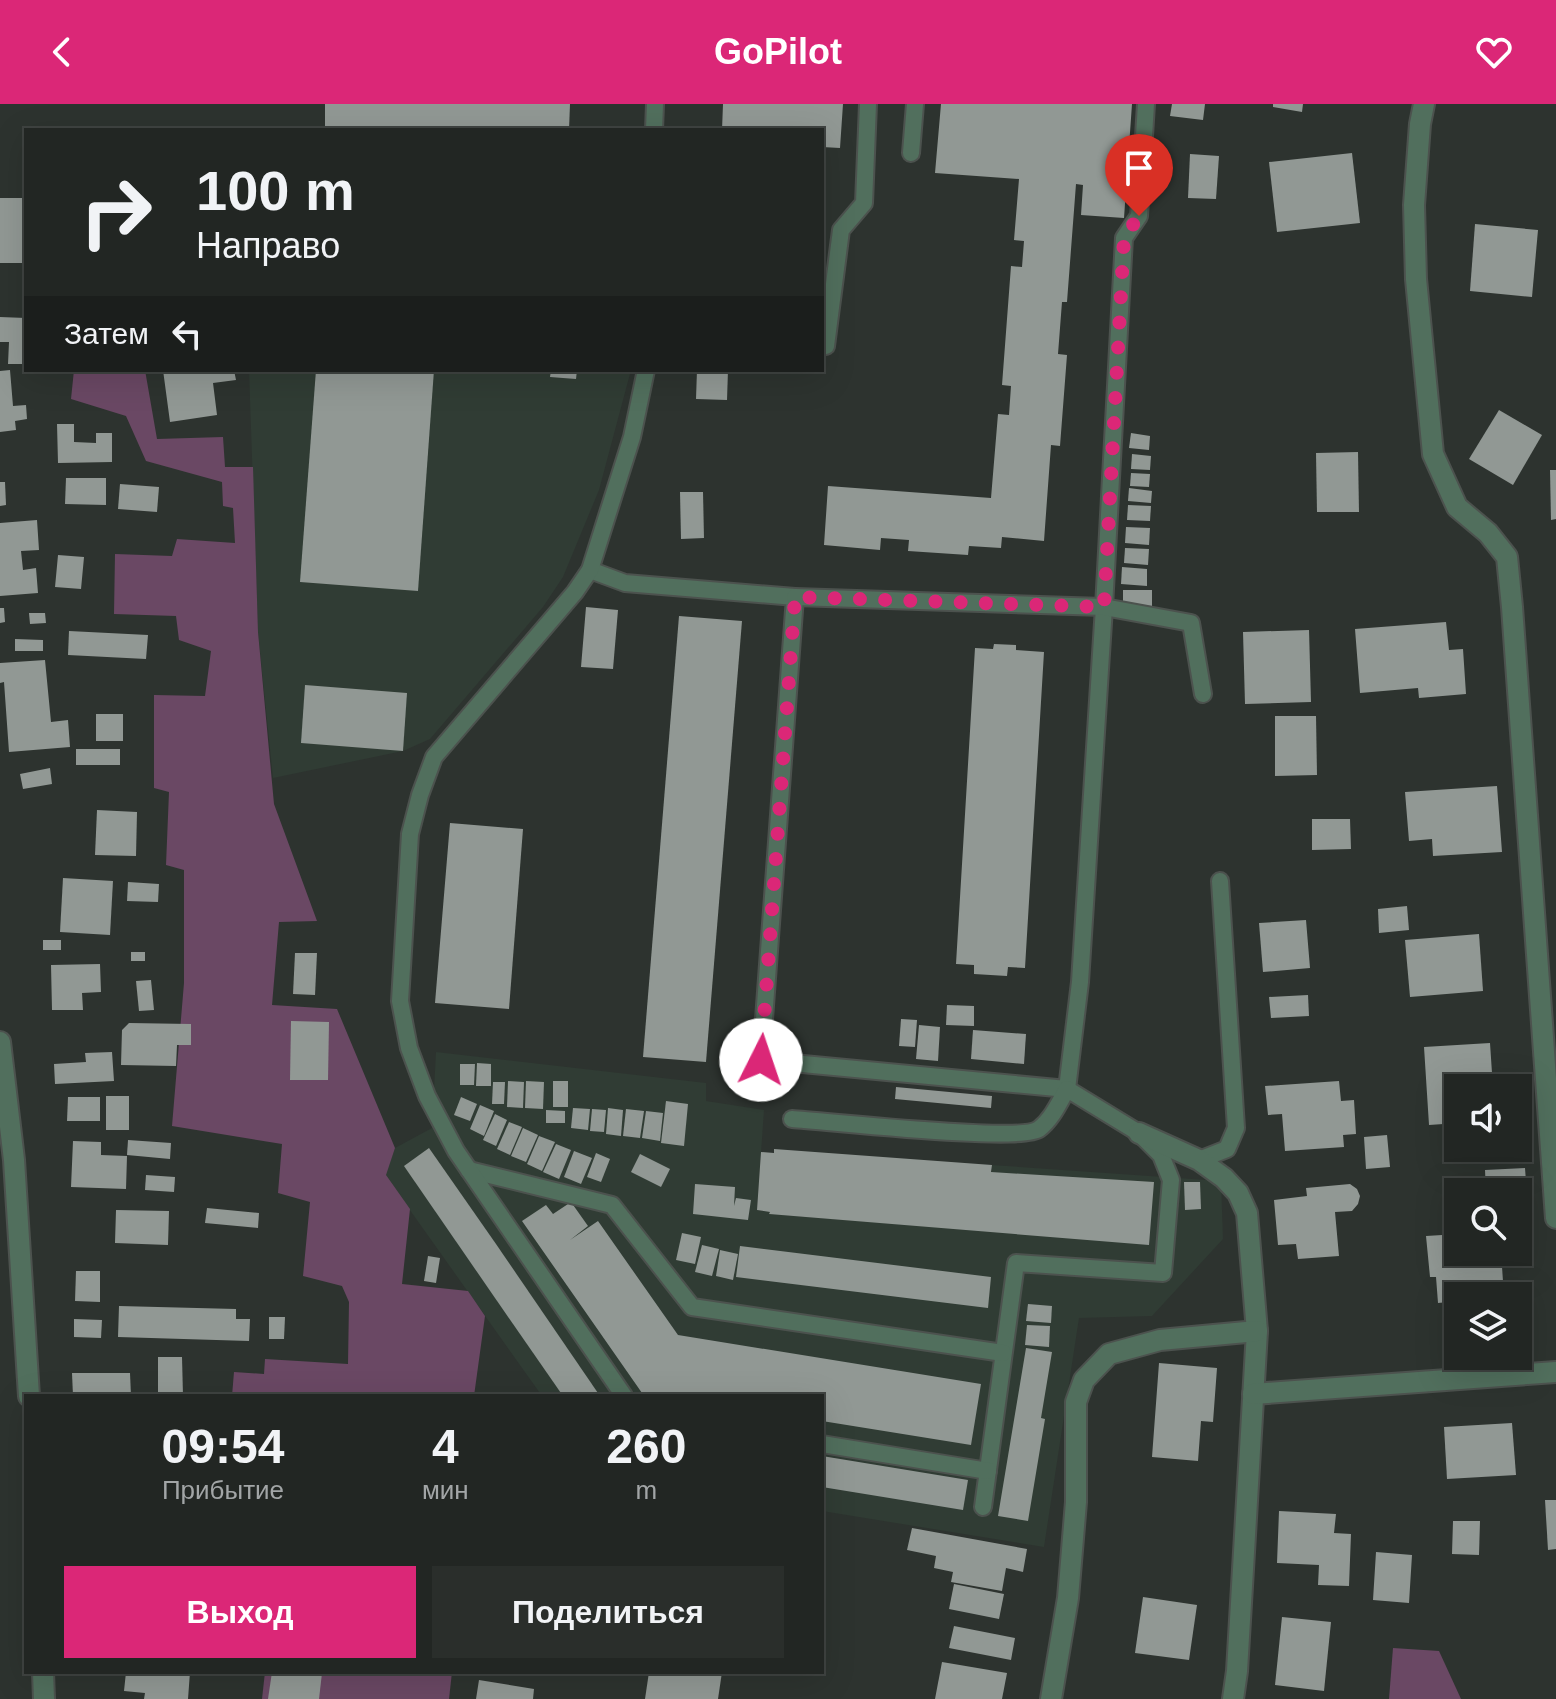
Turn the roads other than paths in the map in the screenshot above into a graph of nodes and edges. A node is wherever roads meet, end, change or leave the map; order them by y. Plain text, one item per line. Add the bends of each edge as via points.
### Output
1 (655, 104) edge
2 (868, 104) edge
3 (915, 104) edge
4 (1146, 104) edge
5 (1424, 104) edge
6 (654, 128) edge
7 (911, 153) dead end
8 (824, 346) edge
9 (646, 372) edge
10 (590, 570) junction
11 (795, 597) junction
12 (1104, 607) junction
13 (1203, 694) dead end
14 (1220, 881) dead end
15 (0, 1042) edge
16 (1067, 1089) junction
17 (792, 1119) dead end
18 (1139, 1133) junction
19 (1199, 1160) junction
20 (469, 1170) junction
21 (1556, 1218) edge
22 (1257, 1331) junction
23 (1003, 1353) junction
24 (1556, 1372) edge
25 (29, 1394) edge
26 (623, 1394) edge
27 (1253, 1394) junction
28 (824, 1444) edge
29 (988, 1471) junction
30 (983, 1507) dead end
31 (43, 1674) edge
32 (44, 1699) edge
33 (1051, 1699) edge
34 (1233, 1699) edge

1 - 6 lane
2 - 8 lane via 864,203 841,230
3 - 7 lane
4 - 12 lane via 1139,216 1124,238
5 - 21 street via 1415,249 1433,454 1457,507 1507,557
9 - 10 lane via 632,437
10 - 11 lane via 625,583
10 - 20 lane via 434,757 410,834 400,1001 409,1048 427,1096
11 - 12 lane
11 - 16 lane via 761,1060
12 - 13 lane via 1191,623
12 - 16 lane via 1080,982
14 - 19 lane via 1236,1128 1227,1149
15 - 25 street via 14,1160
16 - 17 lane via 1037,1131 1014,1134
16 - 18 lane
18 - 19 street
18 - 23 lane via 1161,1155 1171,1180 1163,1273 1016,1263
19 - 22 street via 1231,1185 1247,1213
20 - 23 lane via 612,1205 692,1307
20 - 26 lane
22 - 27 street
22 - 33 street via 1160,1340 1109,1354 1084,1380 1076,1402 1076,1502 1068,1598
23 - 29 lane
24 - 27 street
27 - 34 street
28 - 29 lane
29 - 30 lane
31 - 32 street

